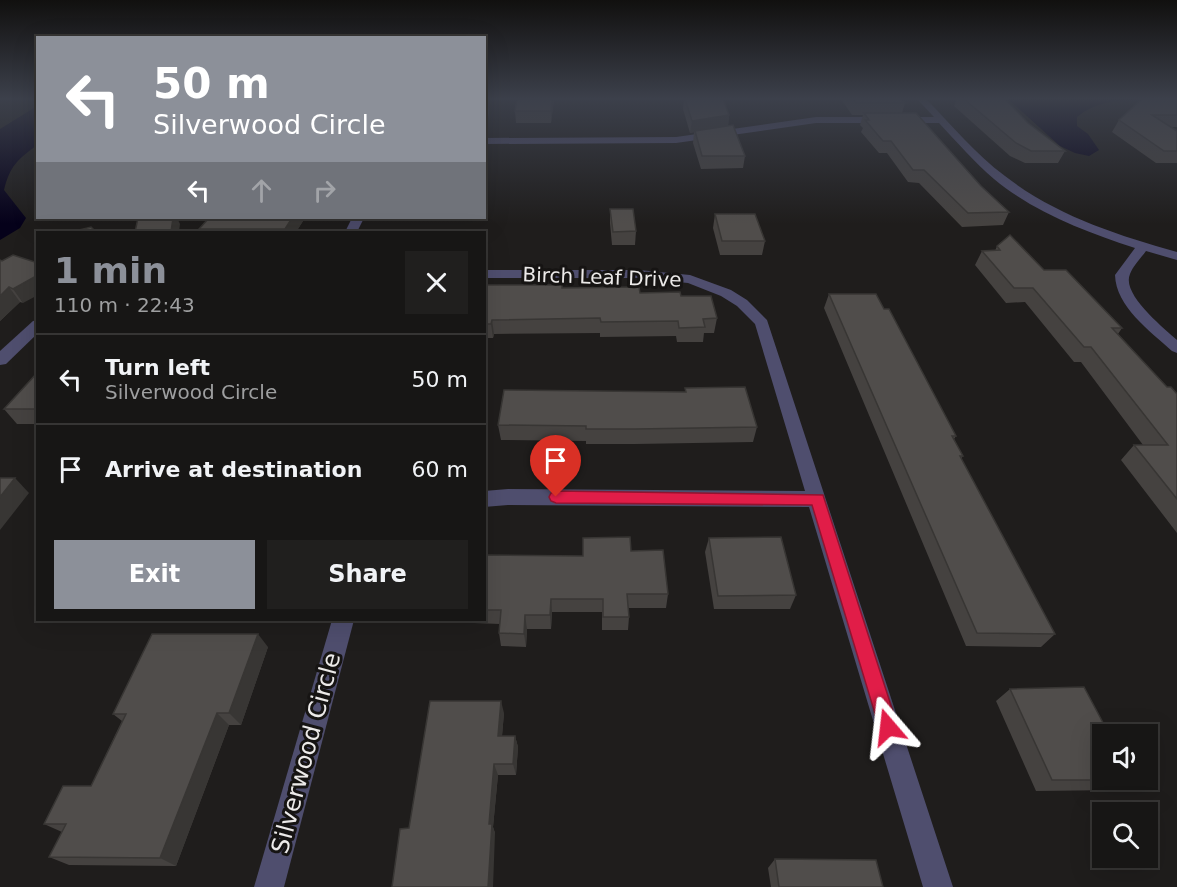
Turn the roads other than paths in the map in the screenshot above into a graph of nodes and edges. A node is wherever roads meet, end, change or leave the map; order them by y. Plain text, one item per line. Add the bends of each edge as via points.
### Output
1 (600, 140) edge
2 (963, 140) edge
3 (486, 141) edge
4 (1143, 246) junction
5 (1177, 256) edge
6 (486, 274) edge
7 (36, 326) edge
8 (1177, 348) edge
9 (0, 360) edge
10 (486, 499) edge
11 (818, 499) junction
12 (343, 621) edge
13 (269, 887) edge
14 (938, 887) edge

1 - 3 street
2 - 4 street via 993,172 1023,194 1078,222
4 - 5 street
4 - 8 street via 1122,275 1123,290
6 - 11 street, Birch Leaf Drive via 670,276 708,284 742,303 766,331
7 - 9 street
10 - 11 street
11 - 14 street, Birch Leaf Drive
12 - 13 street, Silverwood Circle

